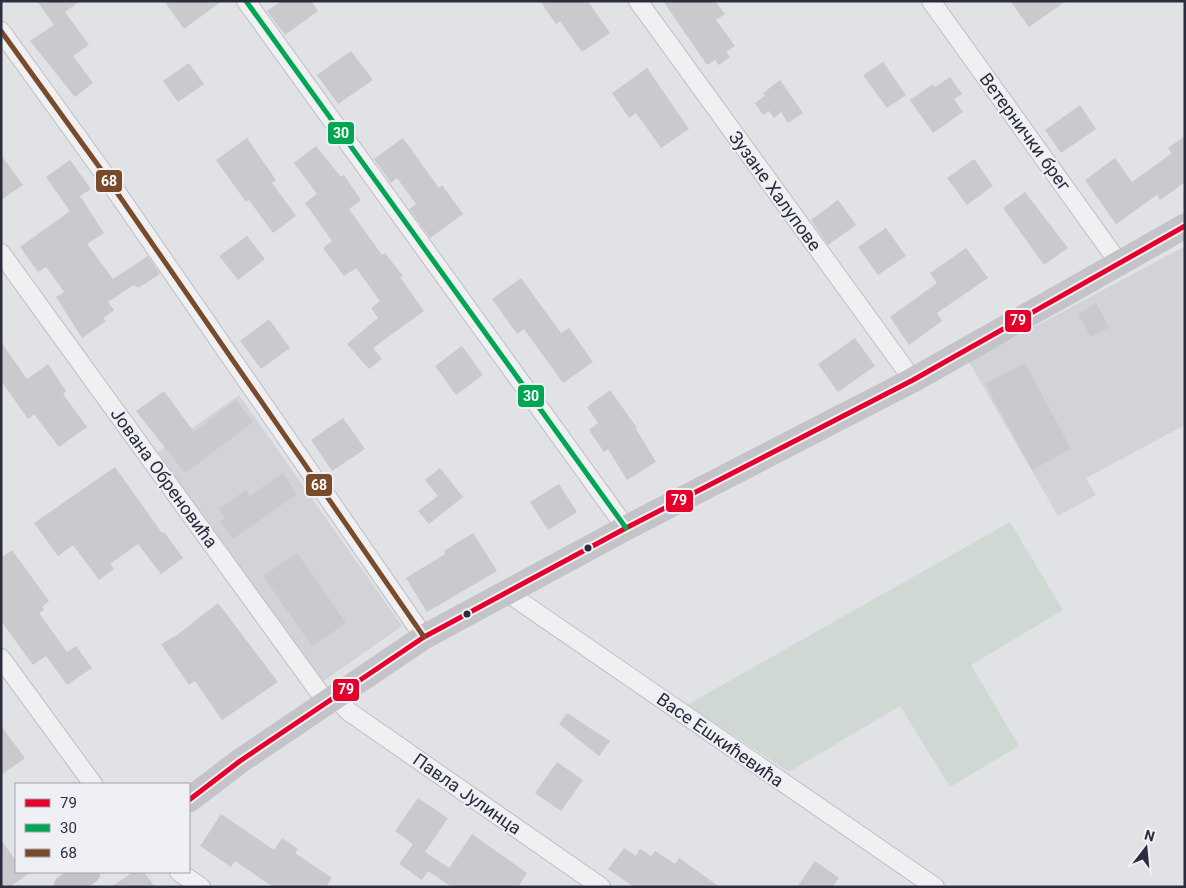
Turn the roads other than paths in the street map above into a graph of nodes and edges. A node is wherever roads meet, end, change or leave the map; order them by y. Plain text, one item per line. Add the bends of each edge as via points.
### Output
1 (246, 1) edge
2 (638, 1) edge
3 (931, 1) edge
4 (1, 31) edge
5 (1185, 226) edge
6 (1, 253) edge
7 (1119, 263) junction
8 (913, 380) junction
9 (626, 528) junction
10 (505, 591) junction
11 (424, 637) junction
12 (1, 658) edge
13 (331, 700) junction
14 (92, 783) edge
15 (190, 799) edge
16 (87, 873) edge
17 (180, 873) edge
18 (66, 887) edge
19 (201, 887) edge
20 (601, 887) edge
21 (936, 887) edge

1 - 9 street
2 - 8 street, Зузане Халупове
3 - 7 street, Ветернички брег
4 - 11 street via 100,168
5 - 7 street
6 - 13 street, Јована Обреновића
7 - 8 street
8 - 9 street
9 - 10 street
10 - 11 street
10 - 21 street, Васе Ешкићевића
11 - 13 street
12 - 14 street
13 - 15 street
13 - 20 street, Павла Јулинца
16 - 18 street
17 - 19 street

